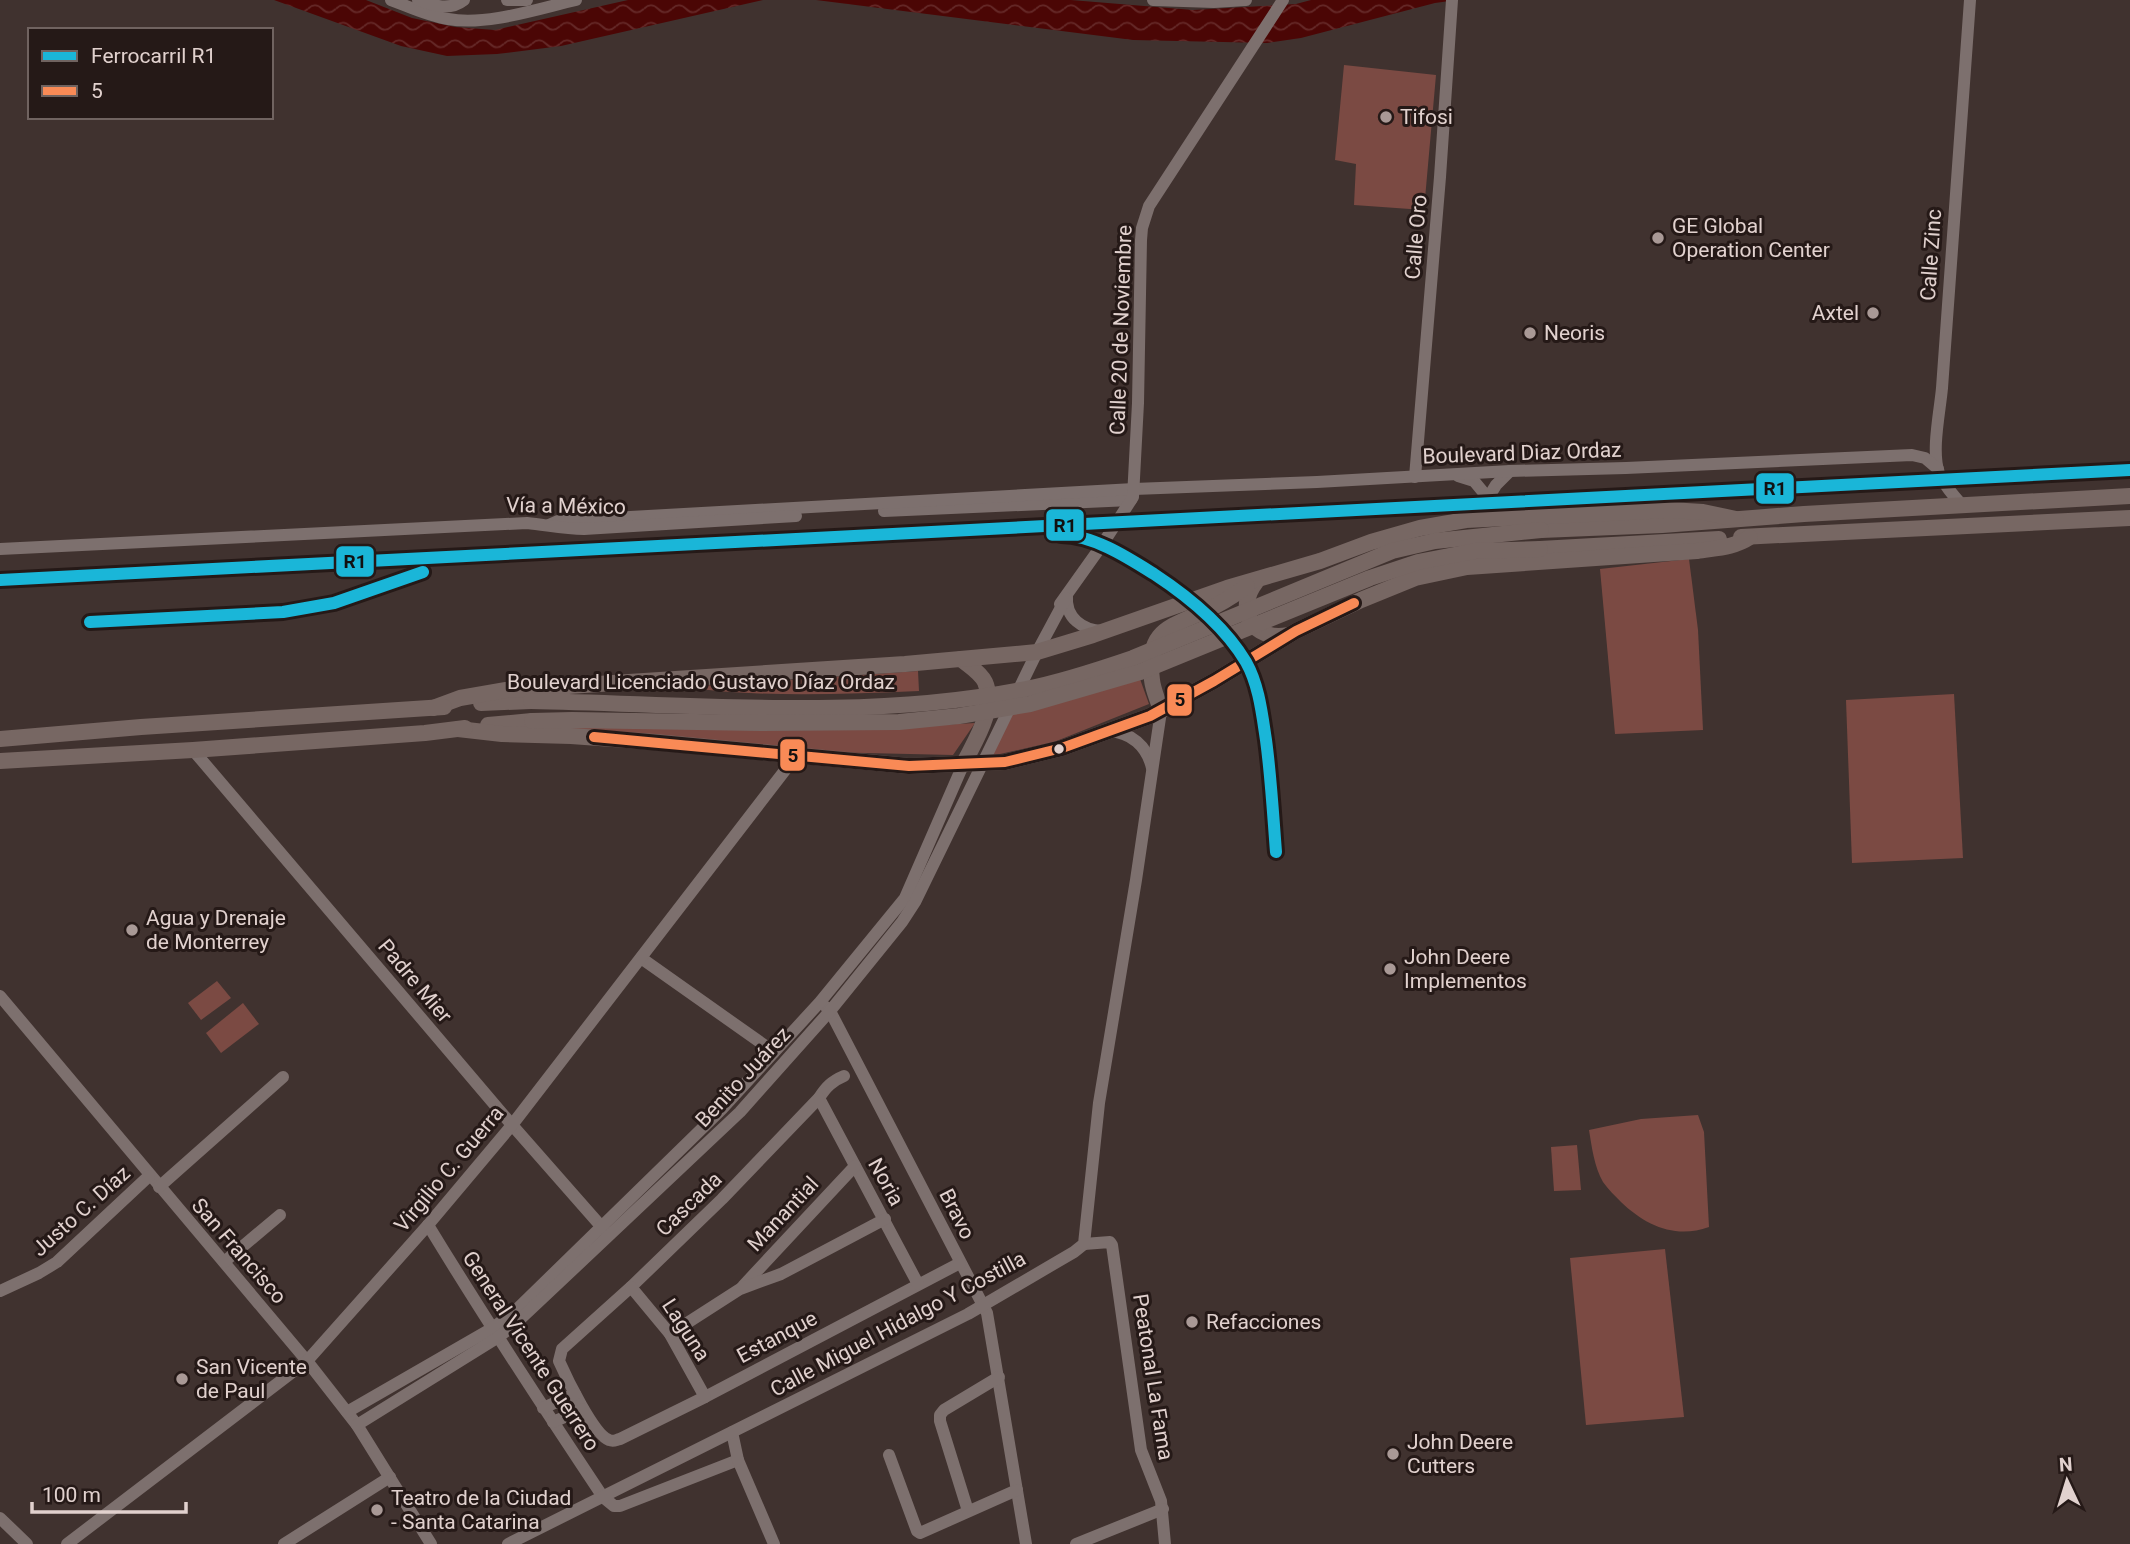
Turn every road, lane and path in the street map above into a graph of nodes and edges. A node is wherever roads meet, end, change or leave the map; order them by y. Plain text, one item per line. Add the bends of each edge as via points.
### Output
1 (391, 0) edge
2 (418, 0) edge
3 (464, 0) edge
4 (507, 0) edge
5 (527, 0) edge
6 (576, 0) edge
7 (1153, 0) edge
8 (1247, 0) edge
9 (1970, 0) edge
10 (1280, 5) edge
11 (1452, 7) edge
12 (1936, 434) junction
13 (1912, 454) junction
14 (1938, 469) junction
15 (1510, 471) junction
16 (1451, 474) junction
17 (1415, 477) junction
18 (1133, 494) junction
19 (2130, 496) edge
20 (1488, 498) junction
21 (1962, 505) junction
22 (814, 511) joint
23 (2130, 518) edge
24 (1736, 519) junction
25 (1466, 520) junction
26 (1750, 537) junction
27 (0, 549) edge
28 (1258, 579) junction
29 (1066, 597) junction
30 (1102, 631) junction
31 (1296, 631) junction
32 (1037, 652) junction
33 (961, 659) junction
34 (897, 665) junction
35 (433, 708) junction
36 (1161, 711) junction
37 (458, 729) junction
38 (1108, 731) junction
39 (0, 739) edge
40 (193, 750) junction
41 (796, 757) junction
42 (0, 761) edge
43 (981, 764) junction
44 (963, 765) junction
45 (1152, 777) junction
46 (874, 946) junction
47 (641, 958) junction
48 (0, 996) edge
49 (825, 1007) junction
50 (775, 1052) junction
51 (844, 1076) dead end
52 (283, 1077) dead end
53 (819, 1098) junction
54 (512, 1125) junction
55 (855, 1166) junction
56 (149, 1176) junction
57 (159, 1187) junction
58 (280, 1214) dead end
59 (885, 1219) junction
60 (428, 1224) junction
61 (606, 1231) junction
62 (1084, 1244) junction
63 (224, 1262) junction
64 (960, 1263) junction
65 (918, 1284) junction
66 (631, 1287) junction
67 (740, 1289) junction
68 (0, 1291) edge
69 (984, 1306) junction
70 (494, 1333) junction
71 (670, 1334) junction
72 (307, 1361) junction
73 (999, 1377) junction
74 (575, 1394) junction
75 (705, 1397) junction
76 (543, 1408) junction
77 (583, 1409) junction
78 (347, 1412) junction
79 (553, 1422) junction
80 (357, 1425) junction
81 (732, 1432) junction
82 (889, 1455) dead end
83 (738, 1460) junction
84 (390, 1477) junction
85 (1017, 1490) junction
86 (603, 1497) junction
87 (1163, 1509) junction
88 (968, 1511) junction
89 (0, 1518) edge
90 (27, 1544) edge
91 (67, 1544) edge
92 (284, 1544) edge
93 (430, 1544) edge
94 (508, 1544) edge
95 (774, 1544) edge
96 (1026, 1544) edge
97 (1076, 1544) edge
98 (1165, 1544) edge

1 - 6 street via 420,12 473,20
2 - 3 street via 442,7
4 - 5 street
7 - 8 street
9 - 12 street, Calle Zinc
10 - 18 street, Calle 20 de Noviembre via 1149,206 1142,228
11 - 17 street, Calle Oro
12 - 13 street
12 - 14 street, Calle Zinc
13 - 14 street
13 - 15 street, Boulevard Diaz Ordaz
14 - 21 street, Calle Zinc
15 - 16 street, Boulevard Diaz Ordaz
15 - 20 street
16 - 17 street, Boulevard Diaz Ordaz
16 - 20 street via 1474,481
17 - 18 street, Boulevard Diaz Ordaz
18 - 22 street, Boulevard Diaz Ordaz
18 - 29 street
19 - 21 main road, Boulevard Licenciado Gustavo Díaz Ordaz
20 - 25 street via 1481,514
21 - 24 main road, Boulevard Licenciado Gustavo Díaz Ordaz
22 - 27 street, Vía a México
23 - 26 main road, Boulevard Licenciado Gustavo Díaz Ordaz
24 - 25 main road via 1669,510
24 - 35 main road, Boulevard Licenciado Gustavo Díaz Ordaz, bridge via 1541,530 1434,541 1392,551 1133,658 1026,689 932,702 830,706 531,701
25 - 28 main road via 1399,534
26 - 31 main road via 1730,546 1697,551 1436,572 1381,591
26 - 37 main road, Boulevard Licenciado Gustavo Díaz Ordaz, bridge via 1475,551 1418,562 1140,672 1018,706 959,716 807,723 572,720
28 - 30 main road
28 - 31 main road via 1248,596 1250,621 1271,636
28 - 36 main road via 1227,601 1171,626 1157,639 1151,671
29 - 30 street via 1081,626
29 - 32 street
29 - 34 street via 1036,639 1024,648
30 - 32 main road
31 - 36 main road
32 - 33 main road
32 - 43 street, Benito Juárez
33 - 34 main road
33 - 44 main road via 981,676 988,694 985,718
34 - 35 main road via 506,690
35 - 39 main road, Boulevard Licenciado Gustavo Díaz Ordaz
36 - 38 main road
36 - 45 street
37 - 40 main road, Boulevard Licenciado Gustavo Díaz Ordaz
37 - 41 main road
38 - 43 main road via 1038,755
38 - 45 street via 1126,734 1140,744 1150,760
40 - 42 main road, Boulevard Licenciado Gustavo Díaz Ordaz
40 - 54 street, Padre Mier
41 - 44 main road via 909,766
41 - 47 street, Virgilio C. Guerra
43 - 44 main road
43 - 46 street, Benito Juárez via 915,902
44 - 46 street, Benito Juárez via 905,898
45 - 62 street via 1101,1091
46 - 49 street, Benito Juárez
47 - 50 street
47 - 54 street, Virgilio C. Guerra
48 - 56 street, San Francisco
49 - 50 street, Benito Juárez
49 - 61 street, Benito Juárez via 740,1112
49 - 64 street, Bravo
50 - 61 street, Benito Juárez
51 - 53 street, Cascada via 833,1081
52 - 57 street
53 - 55 street, Noria
53 - 66 street, Cascada
54 - 60 street, Virgilio C. Guerra
54 - 61 street, Padre Mier
55 - 59 street, Noria
55 - 67 street, Manantial
56 - 57 street, San Francisco
56 - 68 street, Justo C. Díaz via 57,1262
57 - 63 street, San Francisco
58 - 63 street
59 - 65 street, Noria
59 - 67 street, Manantial via 781,1274
60 - 70 street, General Vicente Guerrero
60 - 72 street, Virgilio C. Guerra
61 - 70 street, Benito Juárez
62 - 69 street, Calle Miguel Hidalgo Y Costilla
62 - 87 street, Peatonal La Fama via 1112,1245 1141,1450
63 - 72 street, San Francisco
64 - 65 street, Estanque
64 - 69 street, Bravo
65 - 75 street, Estanque
66 - 71 street, Laguna
66 - 74 street, Cascada via 562,1349 558,1357
67 - 71 street, Manantial
69 - 73 street, Bravo
69 - 81 street, Calle Miguel Hidalgo Y Costilla
70 - 76 street, General Vicente Guerrero
70 - 78 street, Benito Juárez
70 - 80 street, Benito Juárez
71 - 75 street, Laguna
72 - 78 street, San Francisco
72 - 91 street, Virgilio C. Guerra
73 - 85 street, Bravo
73 - 88 street via 940,1415
74 - 76 street
74 - 77 street
75 - 77 street, Estanque via 610,1441
76 - 79 street, General Vicente Guerrero
77 - 79 street
78 - 80 street, San Francisco
79 - 86 street, General Vicente Guerrero
80 - 84 street, San Francisco
81 - 83 street
81 - 86 street, Calle Miguel Hidalgo Y Costilla
82 - 88 street via 917,1532
83 - 86 street via 620,1506
83 - 95 street
84 - 92 street
84 - 93 street, San Francisco
85 - 88 street
85 - 96 street, Bravo
86 - 94 street, Calle Miguel Hidalgo Y Costilla
87 - 97 street
87 - 98 street, Peatonal La Fama
89 - 90 street

